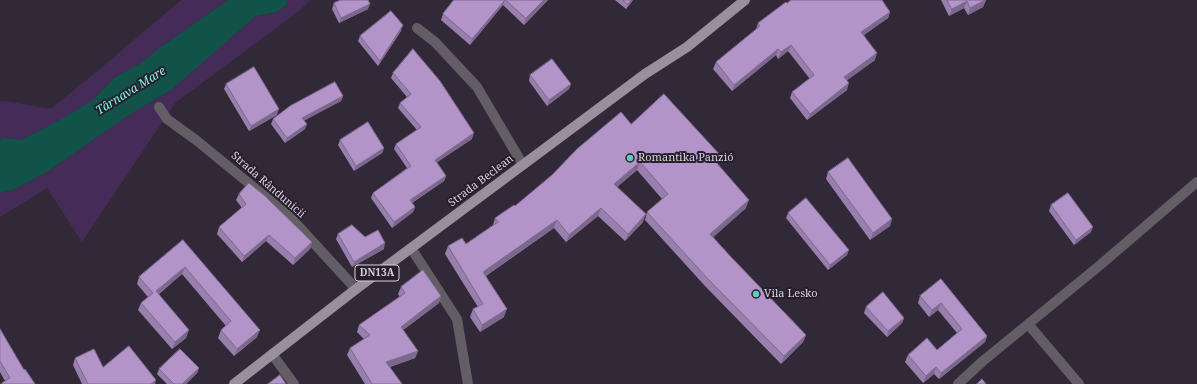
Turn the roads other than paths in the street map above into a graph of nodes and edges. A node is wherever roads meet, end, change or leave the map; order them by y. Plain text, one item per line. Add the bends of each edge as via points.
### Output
1 (745, 0) edge
2 (416, 28) dead end
3 (159, 106) dead end
4 (523, 165) junction
5 (1197, 182) edge
6 (411, 248) junction
7 (356, 289) junction
8 (1028, 324) junction
9 (272, 354) junction
10 (234, 384) edge
11 (294, 384) edge
12 (468, 384) edge
13 (958, 384) edge
14 (1079, 384) edge

1 - 4 main road, Strada Beclean / DN13A via 688,47 645,74
2 - 4 street via 435,42 477,87
3 - 7 street, Strada Rândunicii via 166,118 289,216
4 - 6 main road, Strada Beclean / DN13A
5 - 8 street
6 - 7 main road, Strada Beclean / DN13A
6 - 12 street via 457,319
7 - 9 main road, Strada Beclean / DN13A
8 - 13 street
8 - 14 street
9 - 10 main road, Strada Beclean / DN13A
9 - 11 street

